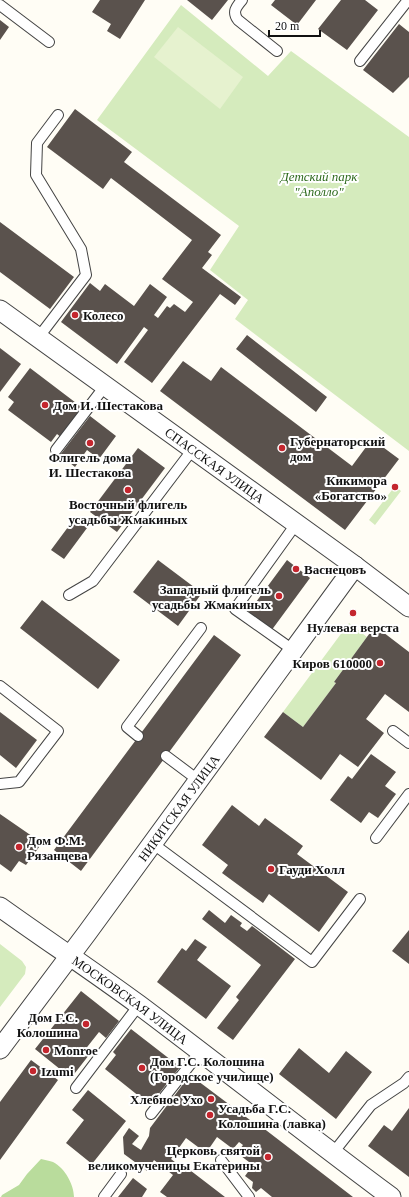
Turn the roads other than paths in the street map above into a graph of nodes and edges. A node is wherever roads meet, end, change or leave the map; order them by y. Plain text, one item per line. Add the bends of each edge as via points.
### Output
1 (242, 0) edge
2 (408, 0) edge
3 (0, 5) edge
4 (49, 42) dead end
5 (276, 51) dead end
6 (360, 61) dead end
7 (58, 115) dead end
8 (0, 310) edge
9 (38, 338) junction
10 (105, 386) junction
11 (193, 449) junction
12 (56, 450) dead end
13 (296, 524) junction
14 (355, 566) junction
15 (69, 595) dead end
16 (409, 607) edge
17 (201, 628) dead end
18 (293, 650) junction
19 (0, 686) edge
20 (393, 731) dead end
21 (138, 736) dead end
22 (409, 743) edge
23 (166, 756) dead end
24 (198, 780) junction
25 (0, 784) edge
26 (409, 794) edge
27 (376, 838) dead end
28 (152, 843) junction
29 (360, 899) dead end
30 (0, 907) edge
31 (69, 956) junction
32 (139, 1005) junction
33 (0, 1049) edge
34 (200, 1052) junction
35 (409, 1077) edge
36 (76, 1088) dead end
37 (150, 1114) dead end
38 (333, 1154) junction
39 (221, 1160) dead end
40 (121, 1174) dead end
41 (104, 1197) edge
42 (249, 1197) edge
43 (391, 1197) edge

1 - 5 lane via 235,9 235,16
2 - 6 lane
3 - 4 lane
7 - 9 lane via 37,143 36,175 81,249 86,275
8 - 9 street, СПАССКАЯ УЛИЦА
9 - 10 street, СПАССКАЯ УЛИЦА
10 - 11 street, СПАССКАЯ УЛИЦА
10 - 12 lane
11 - 13 street, СПАССКАЯ УЛИЦА
11 - 15 lane via 93,581
13 - 14 street, СПАССКАЯ УЛИЦА
13 - 18 lane via 235,609
14 - 16 street, СПАССКАЯ УЛИЦА
14 - 18 street, НИКИТСКАЯ УЛИЦА
17 - 21 lane via 127,727
18 - 24 street, НИКИТСКАЯ УЛИЦА
19 - 25 lane via 58,731 19,782
20 - 22 lane
23 - 24 lane
24 - 28 street, НИКИТСКАЯ УЛИЦА
26 - 27 lane
28 - 29 lane via 312,962
28 - 31 street, НИКИТСКАЯ УЛИЦА
30 - 31 street, МОСКОВСКАЯ УЛИЦА
31 - 32 street, МОСКОВСКАЯ УЛИЦА
31 - 33 street, НИКИТСКАЯ УЛИЦА
32 - 34 street, МОСКОВСКАЯ УЛИЦА
32 - 36 lane
34 - 37 lane
34 - 38 street, МОСКОВСКАЯ УЛИЦА
35 - 38 lane via 404,1084 371,1105
38 - 43 street, МОСКОВСКАЯ УЛИЦА
39 - 42 lane
40 - 41 lane

